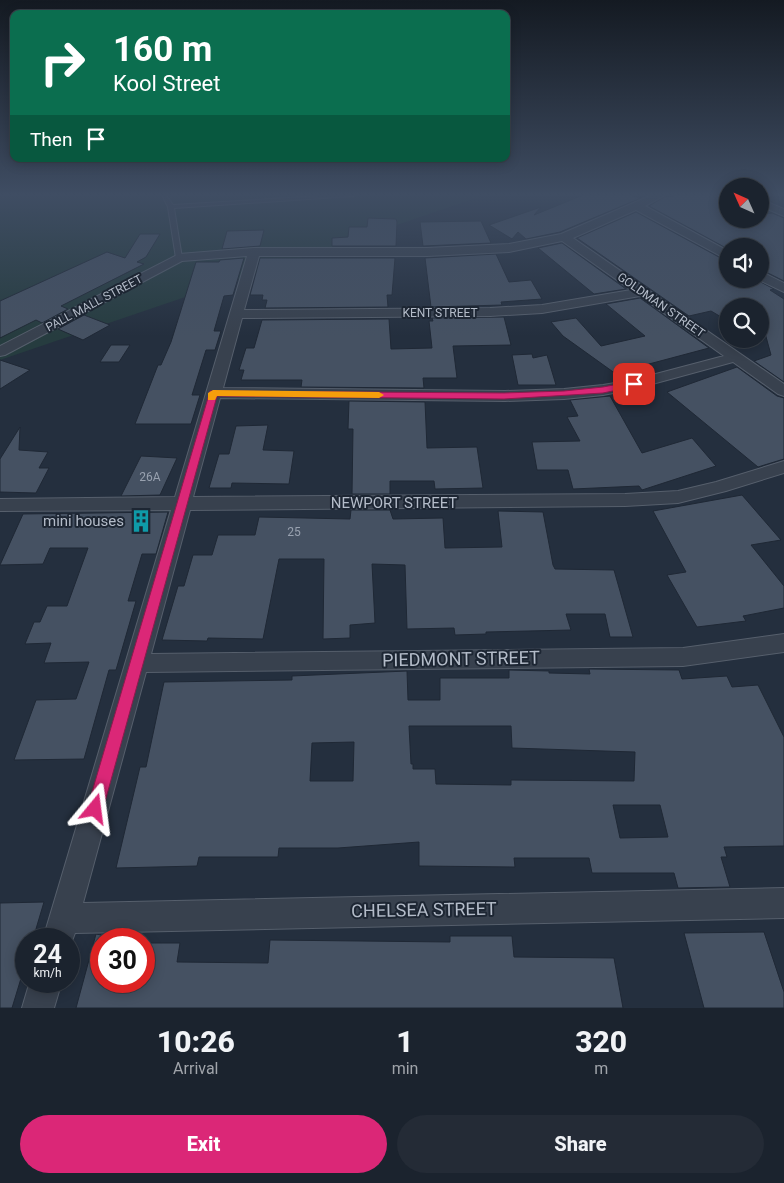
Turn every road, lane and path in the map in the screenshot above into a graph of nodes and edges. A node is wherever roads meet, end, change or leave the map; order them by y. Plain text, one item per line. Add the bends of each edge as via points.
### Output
1 (176, 242) edge
2 (540, 242) edge
3 (571, 242) edge
4 (703, 242) edge
5 (719, 251) edge
6 (254, 252) junction
7 (179, 258) junction
8 (769, 279) edge
9 (784, 288) edge
10 (642, 292) junction
11 (236, 314) junction
12 (0, 352) edge
13 (736, 357) junction
14 (784, 390) edge
15 (213, 393) junction
16 (784, 467) edge
17 (0, 504) edge
18 (182, 504) junction
19 (784, 642) edge
20 (137, 663) junction
21 (784, 902) edge
22 (61, 928) edge
23 (42, 993) edge
24 (38, 1008) edge

1 - 7 lane
2 - 6 street, PALL MALL STREET via 481,251
3 - 10 street, GOLDMAN STREET
4 - 5 street
6 - 7 street, PALL MALL STREET
6 - 11 street
7 - 12 street, PALL MALL STREET
8 - 9 street
10 - 11 street, KENT STREET via 542,309 490,312
10 - 13 street, GOLDMAN STREET
11 - 15 street
13 - 14 street, GOLDMAN STREET
13 - 15 street via 634,384 564,394
15 - 18 street
16 - 18 street, NEWPORT STREET via 678,497
17 - 18 street, NEWPORT STREET
18 - 20 street
19 - 20 street, PIEDMONT STREET via 683,657
20 - 22 street
21 - 22 street, CHELSEA STREET
23 - 24 street

